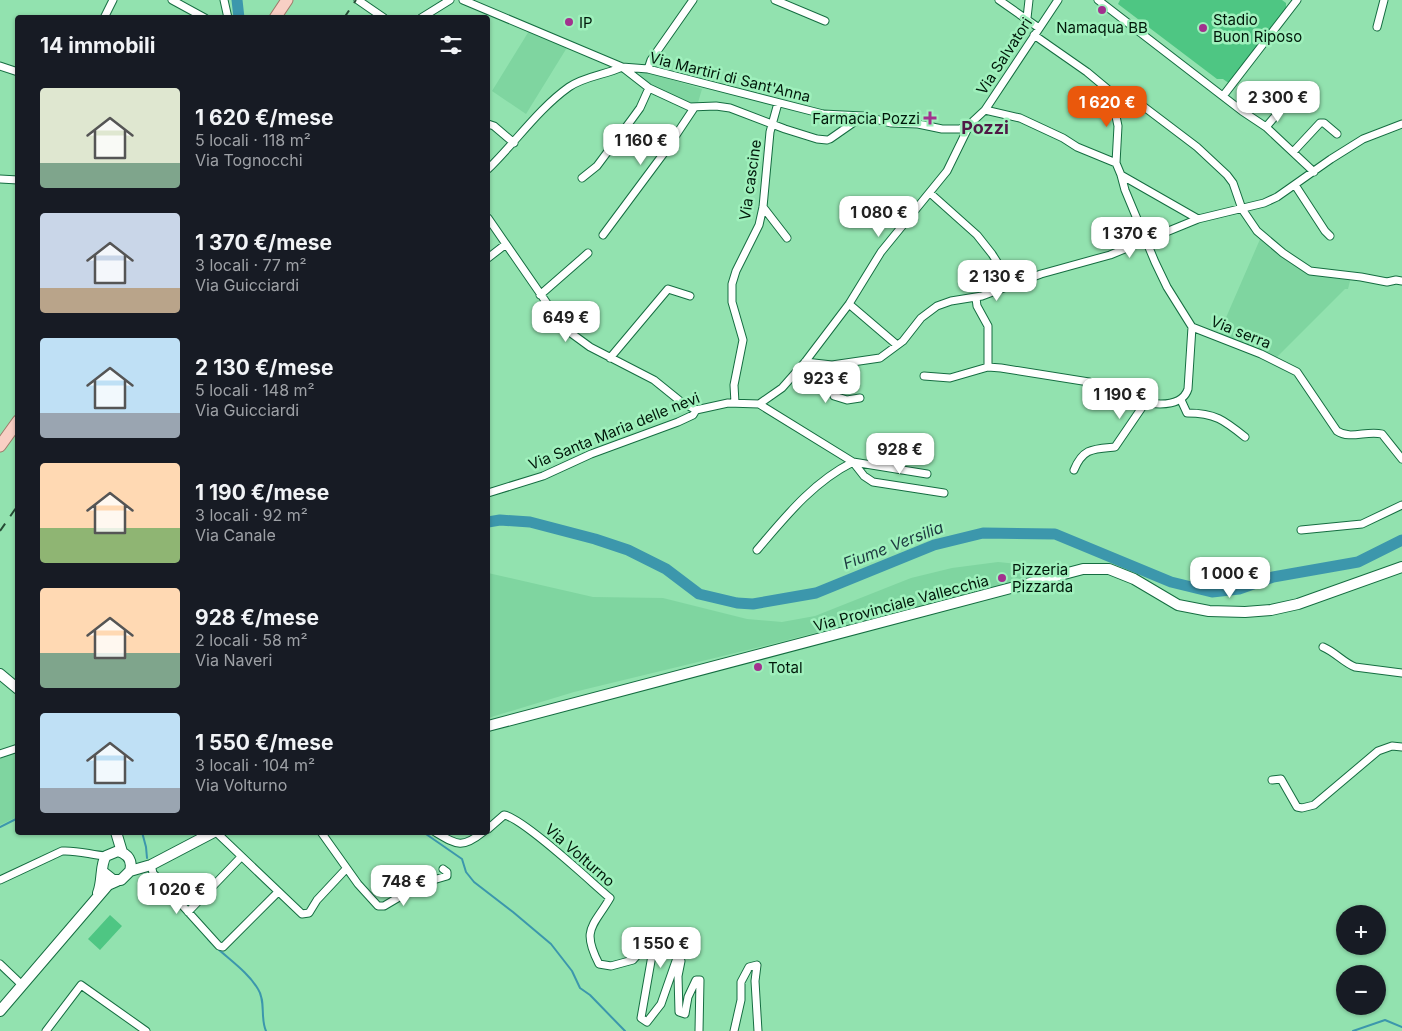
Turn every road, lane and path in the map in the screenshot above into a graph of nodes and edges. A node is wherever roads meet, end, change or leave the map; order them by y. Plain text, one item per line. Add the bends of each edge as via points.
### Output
1 (113, 0) edge
2 (172, 0) edge
3 (224, 0) edge
4 (287, 0) edge
5 (358, 0) edge
6 (450, 0) edge
7 (463, 0) edge
8 (693, 0) edge
9 (775, 0) edge
10 (999, 0) edge
11 (1029, 0) edge
12 (1058, 0) edge
13 (1098, 0) edge
14 (1384, 0) edge
15 (1294, 1) edge
16 (106, 15) edge
17 (200, 15) edge
18 (227, 15) edge
19 (277, 15) edge
20 (380, 15) edge
21 (426, 15) edge
22 (1027, 18) junction
23 (825, 21) dead end
24 (1377, 27) dead end
25 (1039, 28) junction
26 (1034, 35) junction
27 (0, 66) edge
28 (622, 66) junction
29 (648, 69) junction
30 (15, 71) edge
31 (649, 88) junction
32 (1111, 92) junction
33 (1294, 94) dead end
34 (1224, 96) junction
35 (778, 103) junction
36 (694, 108) junction
37 (985, 110) junction
38 (863, 116) junction
39 (772, 124) junction
40 (970, 124) junction
41 (1402, 124) edge
42 (490, 125) edge
43 (1266, 127) junction
44 (1337, 134) dead end
45 (514, 143) junction
46 (1293, 152) junction
47 (1116, 164) junction
48 (490, 167) edge
49 (1314, 172) junction
50 (1121, 175) junction
51 (582, 178) dead end
52 (0, 179) edge
53 (15, 180) edge
54 (1295, 184) junction
55 (930, 193) junction
56 (763, 207) junction
57 (1242, 209) junction
58 (1198, 219) junction
59 (490, 221) edge
60 (603, 235) dead end
61 (1330, 236) dead end
62 (787, 238) dead end
63 (1146, 241) junction
64 (506, 244) junction
65 (588, 253) dead end
66 (490, 256) edge
67 (1400, 279) edge
68 (1010, 284) junction
69 (540, 294) junction
70 (690, 296) dead end
71 (976, 298) junction
72 (849, 304) junction
73 (1192, 327) junction
74 (897, 345) junction
75 (610, 358) junction
76 (805, 362) junction
77 (832, 365) junction
78 (988, 367) junction
79 (924, 376) dead end
80 (860, 398) dead end
81 (1180, 400) junction
82 (735, 403) junction
83 (1145, 403) junction
84 (759, 404) junction
85 (696, 410) junction
86 (15, 425) edge
87 (1245, 437) dead end
88 (1, 443) edge
89 (1402, 458) edge
90 (853, 462) junction
91 (1074, 470) dead end
92 (927, 474) dead end
93 (490, 492) edge
94 (944, 493) dead end
95 (1402, 505) edge
96 (1302, 530) dead end
97 (757, 550) dead end
98 (1402, 567) edge
99 (1323, 647) dead end
100 (1402, 673) edge
101 (0, 674) edge
102 (15, 686) edge
103 (490, 725) edge
104 (1402, 747) edge
105 (15, 749) edge
106 (0, 754) edge
107 (1272, 780) dead end
108 (490, 827) edge
109 (116, 835) edge
110 (209, 835) edge
111 (218, 835) edge
112 (323, 835) edge
113 (440, 835) edge
114 (479, 835) edge
115 (122, 852) junction
116 (109, 854) junction
117 (91, 855) junction
118 (241, 857) junction
119 (130, 860) junction
120 (151, 865) junction
121 (346, 868) junction
122 (103, 869) junction
123 (443, 869) dead end
124 (130, 871) junction
125 (0, 880) edge
126 (117, 881) junction
127 (277, 893) junction
128 (94, 904) junction
129 (188, 912) junction
130 (0, 964) edge
131 (22, 985) junction
132 (0, 1011) edge
133 (46, 1031) edge
134 (146, 1031) edge
135 (699, 1031) edge
136 (734, 1031) edge
137 (758, 1031) edge

1 - 16 street
2 - 17 street
3 - 18 street
4 - 19 main road
5 - 20 street
6 - 21 street
7 - 28 street, Via Martiri di Sant'Anna
8 - 29 street
9 - 23 street
10 - 22 street
11 - 22 street
12 - 25 street, Via Salvatori
13 - 34 street
14 - 24 street
15 - 34 street
22 - 25 street
25 - 26 street, Via Salvatori
26 - 32 street
26 - 37 street, Via Salvatori
27 - 30 street
28 - 29 street, Via Martiri di Sant'Anna
28 - 31 street
28 - 45 street via 570,87 542,111
29 - 35 street, Via Martiri di Sant'Anna
31 - 36 street
31 - 51 street via 632,119 597,166
32 - 47 street via 1118,126
32 - 57 street via 1135,100 1215,163 1232,183
33 - 43 street
34 - 43 street
35 - 38 street, Via Martiri di Sant'Anna via 824,114
35 - 39 street, Via cascine
36 - 39 street via 730,108
36 - 60 street
37 - 40 street, Via Salvatori
37 - 47 street via 1020,118
38 - 39 street via 829,140
38 - 40 street, Via Martiri di Sant'Anna via 942,129 960,129
39 - 56 street, Via cascine
40 - 55 street via 954,160
41 - 49 street via 1363,140
42 - 45 street
43 - 46 street
44 - 46 street via 1320,123
45 - 48 street
46 - 49 street
47 - 50 street, Via serra
49 - 54 street
50 - 58 street
50 - 63 street, Via serra
52 - 53 street
54 - 57 street via 1264,203
54 - 61 street
55 - 68 street via 977,236
55 - 72 street via 881,252
56 - 62 street
56 - 82 street, Via cascine via 755,234 732,284 732,302 742,340 734,385
57 - 58 street
57 - 67 street via 1257,230 1310,272 1387,282
58 - 63 street
59 - 64 street
63 - 68 street
63 - 73 street, Via serra via 1167,287
64 - 66 street
64 - 69 street
65 - 69 street
68 - 71 street
69 - 75 street via 564,328
70 - 75 street via 668,289
71 - 74 street via 951,301 930,311
71 - 78 street via 988,326
72 - 74 street
72 - 76 street
73 - 81 street via 1188,389
73 - 89 street, Via serra via 1297,372 1337,431 1349,435 1382,434
74 - 77 street via 880,358
75 - 85 street via 654,380
76 - 77 street
76 - 84 street via 782,388
77 - 80 street via 834,396 847,400
78 - 79 street via 950,378
78 - 83 street via 1089,382 1100,389
81 - 83 street via 1175,404
81 - 87 street via 1187,412 1217,416
82 - 84 street, Via Santa Maria delle nevi
82 - 85 street, Via Santa Maria delle nevi
83 - 91 street via 1115,447 1086,452 1078,459
84 - 90 street
85 - 93 street, Via Santa Maria delle nevi via 678,422 591,454 543,476
86 - 88 main road
90 - 92 street
90 - 94 street via 873,482
90 - 97 street via 827,476 810,491
95 - 96 street via 1362,524
98 - 103 main road, Via Provinciale Vallecchia via 1298,604 1245,612 1209,611 1178,605 1109,568 1083,570
99 - 100 street via 1349,665
101 - 102 main road
104 - 107 street via 1392,746 1378,751 1314,805 1297,806 1281,780
105 - 106 street
108 - 135 street, Via Volturno via 504,815 510,816 610,898 590,928 591,948 599,964 611,966 633,960 650,941 654,944 641,1018 647,1022 661,1004 677,958 681,961 679,1012 685,1014 688,997 696,980 700,980
109 - 115 main road
109 - 116 main road
110 - 120 main road
111 - 118 street
112 - 121 street
113 - 114 street via 461,844 469,843
115 - 116 main road
115 - 119 main road
116 - 117 street
116 - 122 main road
117 - 122 street
117 - 125 street via 82,851 62,851
118 - 127 street
118 - 129 street
119 - 120 main road
119 - 124 main road
120 - 124 main road
120 - 129 street via 153,873
121 - 123 street via 378,906 384,906 424,883 447,876
121 - 127 street via 306,914
122 - 126 main road via 109,878
122 - 128 main road
124 - 126 main road
126 - 128 main road via 108,885
127 - 129 street via 223,947
128 - 131 main road
130 - 131 street
131 - 132 main road
133 - 134 street via 81,985
136 - 137 street via 741,1000 741,982 749,967 757,965

